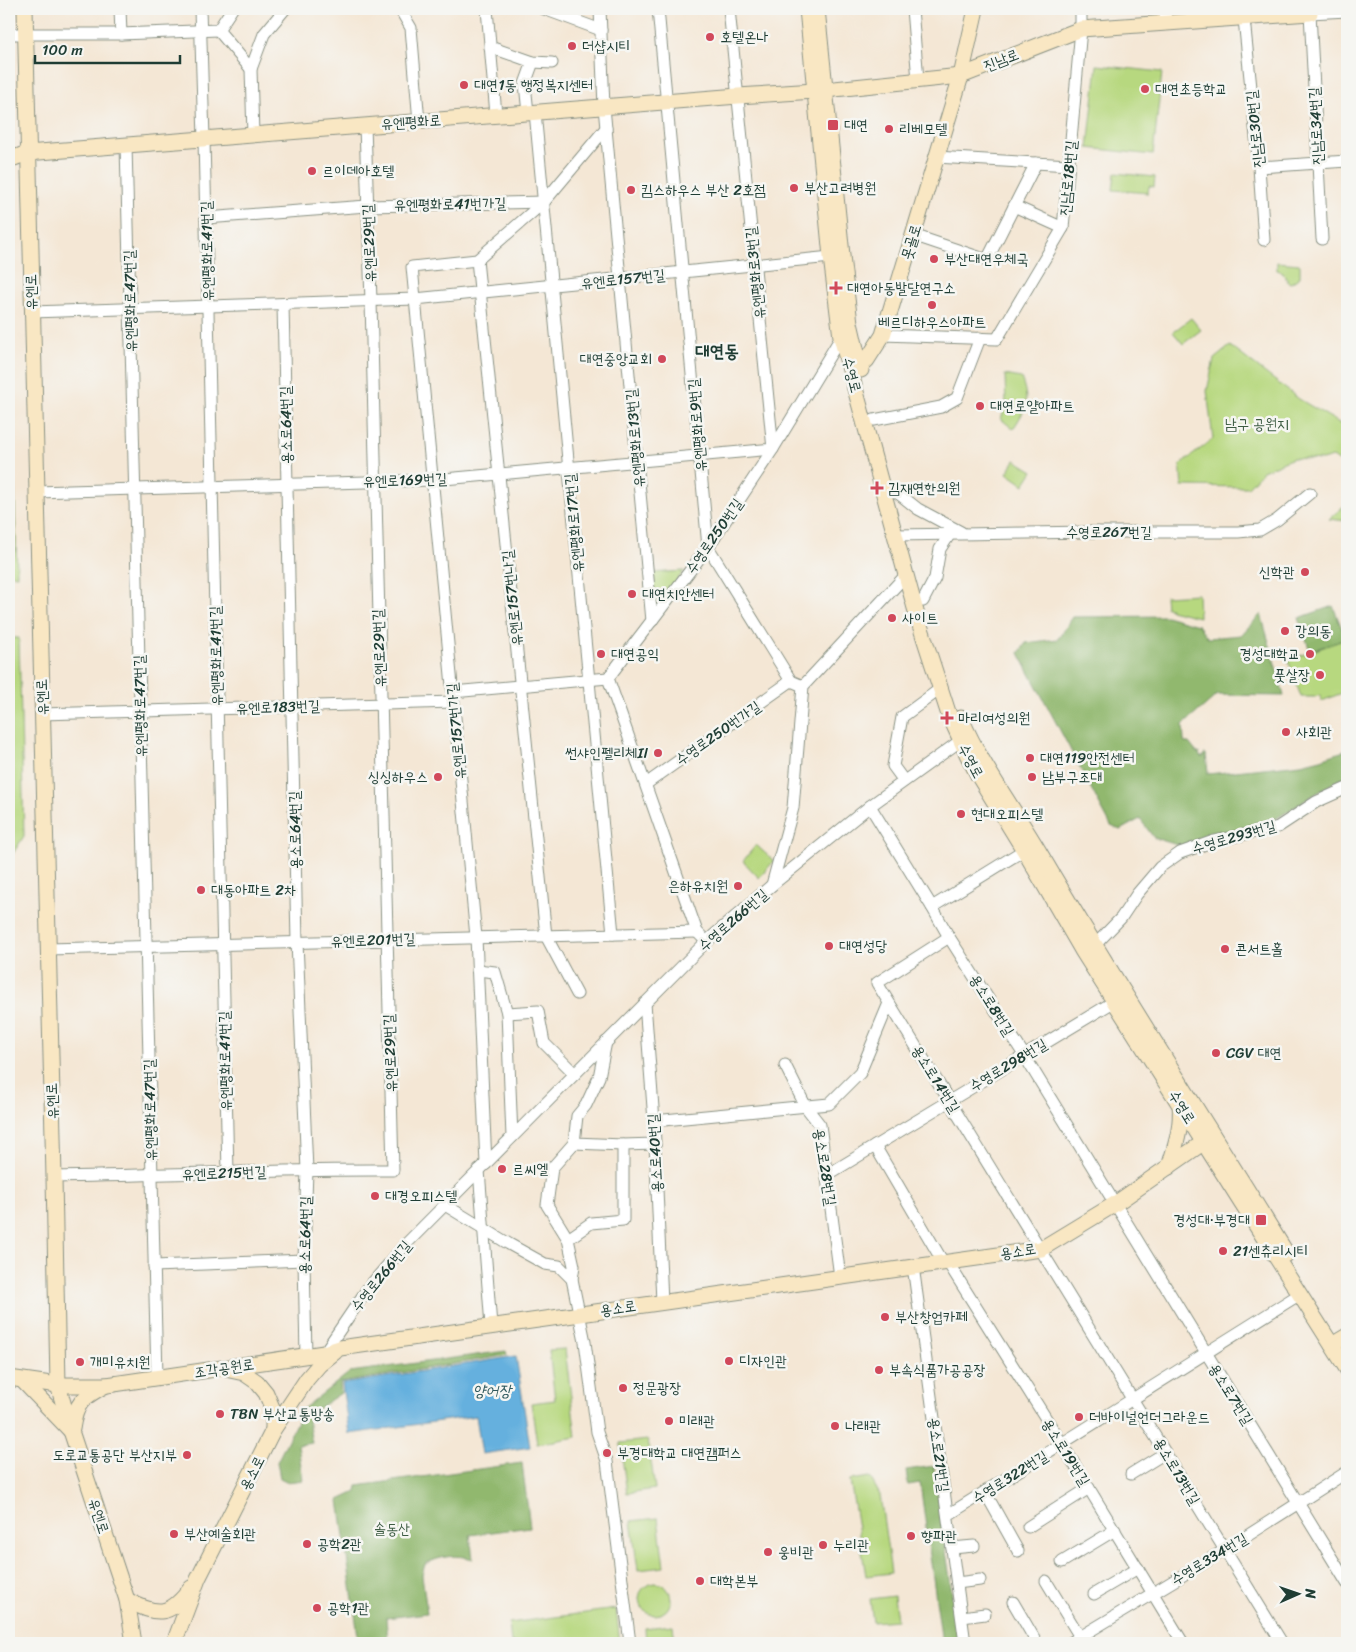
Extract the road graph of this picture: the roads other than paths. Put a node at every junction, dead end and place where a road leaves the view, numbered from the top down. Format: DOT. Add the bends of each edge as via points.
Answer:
graph roads {
  1 [pos="25,9"];
  2 [pos="120,9"];
  3 [pos="200,9"];
  4 [pos="232,9"];
  5 [pos="285,9"];
  6 [pos="400,9"];
  7 [pos="487,9"];
  8 [pos="544,9"];
  9 [pos="600,9"];
  10 [pos="658,9"];
  11 [pos="729,9"];
  12 [pos="806,9"];
  13 [pos="817,9"];
  14 [pos="912,9"];
  15 [pos="976,9"];
  16 [pos="1081,9"];
  17 [pos="1310,11"];
  18 [pos="1347,11"];
  19 [pos="1243,13"];
  20 [pos="1166,16"];
  21 [pos="1081,29"];
  22 [pos="218,30"];
  23 [pos="601,30"];
  24 [pos="200,32"];
  25 [pos="9,34"];
  26 [pos="121,34"];
  27 [pos="25,35"];
  28 [pos="490,47"];
  29 [pos="533,62"];
  30 [pos="552,63"];
  31 [pos="251,69"];
  32 [pos="960,76"];
  33 [pos="918,80"];
  34 [pos="820,91"];
  35 [pos="738,96"];
  36 [pos="667,102"];
  37 [pos="604,107"];
  38 [pos="532,113"];
  39 [pos="496,116"];
  40 [pos="419,122"];
  41 [pos="365,126"];
  42 [pos="606,128"];
  43 [pos="253,135"];
  44 [pos="204,139"];
  45 [pos="126,145"];
  46 [pos="9,149"];
  47 [pos="28,153"];
  48 [pos="936,157"];
  49 [pos="9,160"];
  50 [pos="1347,161"];
  51 [pos="1036,163"];
  52 [pos="1318,163"];
  53 [pos="1070,165"];
  54 [pos="1259,166"];
  55 [pos="544,202"];
  56 [pos="367,206"];
  57 [pos="1014,206"];
  58 [pos="206,218"];
  59 [pos="1063,228"];
  60 [pos="913,235"];
  61 [pos="1264,240"];
  62 [pos="1322,240"];
  63 [pos="831,257"];
  64 [pos="477,260"];
  65 [pos="754,266"];
  66 [pos="683,273"];
  67 [pos="620,279"];
  68 [pos="552,286"];
  69 [pos="481,293"];
  70 [pos="415,299"];
  71 [pos="371,300"];
  72 [pos="283,304"];
  73 [pos="208,306"];
  74 [pos="130,309"];
  75 [pos="32,312"];
  76 [pos="883,335"];
  77 [pos="841,337"];
  78 [pos="980,338"];
  79 [pos="855,370"];
  80 [pos="874,420"];
  81 [pos="773,449"];
  82 [pos="700,456"];
  83 [pos="637,462"];
  84 [pos="569,468"];
  85 [pos="499,474"];
  86 [pos="432,480"];
  87 [pos="374,482"];
  88 [pos="287,484"];
  89 [pos="212,486"];
  90 [pos="135,489"];
  91 [pos="894,490"];
  92 [pos="36,492"];
  93 [pos="1310,493"];
  94 [pos="950,534"];
  95 [pos="964,534"];
  96 [pos="901,535"];
  97 [pos="708,547"];
  98 [pos="906,576"];
  99 [pos="923,601"];
  100 [pos="652,621"];
  101 [pos="608,678"];
  102 [pos="589,680"];
  103 [pos="791,681"];
  104 [pos="521,686"];
  105 [pos="804,686"];
  106 [pos="940,689"];
  107 [pos="453,697"];
  108 [pos="380,704"];
  109 [pos="292,706"];
  110 [pos="217,709"];
  111 [pos="140,711"];
  112 [pos="42,714"];
  113 [pos="960,741"];
  114 [pos="904,781"];
  115 [pos="646,784"];
  116 [pos="1347,788"];
  117 [pos="870,806"];
  118 [pos="1024,850"];
  119 [pos="772,885"];
  120 [pos="932,907"];
  121 [pos="697,932"];
  122 [pos="613,934"];
  123 [pos="546,936"];
  124 [pos="476,937"];
  125 [pos="949,937"];
  126 [pos="387,940"];
  127 [pos="297,942"];
  128 [pos="706,942"];
  129 [pos="222,944"];
  130 [pos="146,946"];
  131 [pos="1094,946"];
  132 [pos="48,949"];
  133 [pos="477,970"];
  134 [pos="577,994"];
  135 [pos="1115,1001"];
  136 [pos="645,1003"];
  137 [pos="889,1003"];
  138 [pos="507,1013"];
  139 [pos="606,1042"];
  140 [pos="1024,1056"];
  141 [pos="784,1065"];
  142 [pos="575,1074"];
  143 [pos="950,1100"];
  144 [pos="1179,1102"];
  145 [pos="806,1107"];
  146 [pos="654,1121"];
  147 [pos="512,1137"];
  148 [pos="1204,1142"];
  149 [pos="574,1143"];
  150 [pos="655,1144"];
  151 [pos="623,1145"];
  152 [pos="875,1146"];
  153 [pos="482,1167"];
  154 [pos="1169,1168"];
  155 [pos="307,1170"];
  156 [pos="393,1170"];
  157 [pos="228,1173"];
  158 [pos="152,1175"];
  159 [pos="828,1175"];
  160 [pos="54,1177"];
  161 [pos="1115,1204"];
  162 [pos="445,1205"];
  163 [pos="483,1227"];
  164 [pos="568,1239"];
  165 [pos="1041,1249"];
  166 [pos="304,1260"];
  167 [pos="945,1262"];
  168 [pos="154,1266"];
  169 [pos="913,1266"];
  170 [pos="840,1277"];
  171 [pos="572,1279"];
  172 [pos="1300,1294"];
  173 [pos="662,1302"];
  174 [pos="578,1314"];
  175 [pos="491,1326"];
  176 [pos="1342,1343"];
  177 [pos="340,1348"];
  178 [pos="324,1354"];
  179 [pos="1206,1354"];
  180 [pos="306,1356"];
  181 [pos="223,1368"];
  182 [pos="1347,1369"];
  183 [pos="157,1376"];
  184 [pos="16,1380"];
  185 [pos="58,1384"];
  186 [pos="107,1385"];
  187 [pos="1134,1400"];
  188 [pos="273,1430"];
  189 [pos="71,1431"];
  190 [pos="1062,1444"];
  191 [pos="1166,1453"];
  192 [pos="1347,1472"];
  193 [pos="1131,1474"];
  194 [pos="1089,1488"];
  195 [pos="985,1492"];
  196 [pos="1299,1503"];
  197 [pos="948,1515"];
  198 [pos="1028,1526"];
  199 [pos="1115,1530"];
  200 [pos="974,1546"];
  201 [pos="952,1548"];
  202 [pos="1225,1550"];
  203 [pos="1018,1551"];
  204 [pos="1062,1562"];
  205 [pos="1138,1568"];
  206 [pos="198,1579"];
  207 [pos="980,1580"];
  208 [pos="1046,1581"];
  209 [pos="957,1583"];
  210 [pos="1347,1583"];
  211 [pos="1153,1593"];
  212 [pos="1094,1594"];
  213 [pos="127,1600"];
  214 [pos="1013,1602"];
  215 [pos="985,1614"];
  216 [pos="962,1617"];
  217 [pos="1075,1640"];
  218 [pos="134,1643"];
  219 [pos="174,1643"];
  220 [pos="630,1643"];
  221 [pos="965,1643"];
  222 [pos="1037,1643"];
  223 [pos="1183,1643"];
  224 [pos="1282,1643"];
  1 -- 27 [label="main road, 유엔로"];
  2 -- 26 [label="street"];
  3 -- 24 [label="street, 유엔평화로41번길"];
  4 -- 22 [label="street"];
  5 -- 31 [label="street" via="264,34"];
  6 -- 40 [label="street" via="411,28"];
  7 -- 28 [label="street"];
  8 -- 23 [label="street"];
  9 -- 23 [label="street, 유엔평화로13번길"];
  10 -- 36 [label="street, 유엔평화로9번길"];
  11 -- 35 [label="street, 유엔평화로3번길"];
  12 -- 34 [label="main road, 수영로"];
  13 -- 34 [label="main road, 수영로"];
  14 -- 33 [label="street"];
  15 -- 32 [label="main road, 못골로"];
  16 -- 21 [label="street"];
  17 -- 18 [label="street"];
  17 -- 19 [label="main road, 진남로"];
  17 -- 52 [label="street, 진남로34번길"];
  19 -- 20 [label="main road, 진남로"];
  19 -- 54 [label="street, 진남로30번길"];
  20 -- 21 [label="main road, 진남로"];
  21 -- 32 [label="main road, 진남로"];
  21 -- 53 [label="street, 진남로18번길"];
  22 -- 24 [label="street"];
  22 -- 31 [label="street"];
  23 -- 37 [label="street, 유엔평화로13번길"];
  24 -- 26 [label="street"];
  24 -- 44 [label="street, 유엔평화로41번길"];
  25 -- 27 [label="street"];
  26 -- 27 [label="street"];
  27 -- 47 [label="main road, 유엔로"];
  28 -- 29 [label="street"];
  28 -- 39 [label="street"];
  29 -- 30 [label="street"];
  29 -- 38 [label="street, 유엔평화로17번길" via="525,84"];
  31 -- 43 [label="street"];
  32 -- 33 [label="main road, 진남로"];
  32 -- 48 [label="main road, 못골로"];
  33 -- 34 [label="main road, 진남로"];
  34 -- 35 [label="main road, 유엔평화로"];
  34 -- 63 [label="main road, 수영로"];
  34 -- 79 [label="main road, 수영로"];
  35 -- 36 [label="main road, 유엔평화로"];
  35 -- 65 [label="street, 유엔평화로3번길"];
  36 -- 37 [label="main road, 유엔평화로"];
  36 -- 66 [label="street, 유엔평화로9번길"];
  37 -- 38 [label="main road, 유엔평화로"];
  37 -- 42 [label="street, 유엔평화로13번길"];
  38 -- 39 [label="main road, 유엔평화로"];
  38 -- 55 [label="street, 유엔평화로17번길"];
  39 -- 40 [label="main road, 유엔평화로"];
  40 -- 41 [label="main road, 유엔평화로"];
  41 -- 43 [label="main road, 유엔평화로"];
  41 -- 56 [label="street, 유엔로29번길"];
  42 -- 55 [label="street"];
  42 -- 67 [label="street, 유엔평화로13번길"];
  43 -- 44 [label="main road, 유엔평화로"];
  44 -- 45 [label="main road, 유엔평화로"];
  44 -- 58 [label="street, 유엔평화로41번길"];
  45 -- 47 [label="main road, 유엔평화로"];
  45 -- 74 [label="street, 유엔평화로47번길"];
  46 -- 47 [label="main road"];
  47 -- 49 [label="main road, 유엔평화로"];
  47 -- 75 [label="main road, 유엔로"];
  48 -- 51 [label="street"];
  48 -- 60 [label="main road, 못골로"];
  50 -- 52 [label="street"];
  51 -- 53 [label="street"];
  51 -- 57 [label="street"];
  52 -- 54 [label="street"];
  52 -- 62 [label="street, 진남로34번길"];
  53 -- 59 [label="street, 진남로18번길"];
  54 -- 61 [label="street, 진남로30번길"];
  55 -- 56 [label="street, 유엔평화로41번가길"];
  55 -- 64 [label="street"];
  55 -- 68 [label="street, 유엔평화로17번길"];
  56 -- 58 [label="street, 유엔평화로41번가길"];
  56 -- 71 [label="street, 유엔로29번길"];
  57 -- 59 [label="street"];
  57 -- 60 [label="street" via="987,260"];
  58 -- 73 [label="street, 유엔평화로41번길"];
  59 -- 78 [label="street, 진남로18번길" via="997,339"];
  60 -- 76 [label="main road, 못골로"];
  63 -- 65 [label="street, 유엔로157번길"];
  63 -- 77 [label="main road, 수영로"];
  64 -- 69 [label="street, 유엔로157번나길"];
  64 -- 70 [label="street" via="412,266"];
  65 -- 66 [label="street, 유엔로157번길"];
  65 -- 81 [label="street, 유엔평화로3번길"];
  66 -- 67 [label="street, 유엔로157번길"];
  66 -- 82 [label="street, 유엔평화로9번길"];
  67 -- 68 [label="street, 유엔로157번길"];
  67 -- 83 [label="street, 유엔평화로13번길"];
  68 -- 69 [label="street, 유엔로157번길"];
  68 -- 84 [label="street, 유엔평화로17번길"];
  69 -- 70 [label="street, 유엔로157번길"];
  69 -- 85 [label="street, 유엔로157번나길"];
  70 -- 71 [label="street, 유엔로157번길"];
  70 -- 86 [label="street, 유엔로157번가길"];
  71 -- 72 [label="street, 유엔로157번길"];
  71 -- 87 [label="street, 유엔로29번길"];
  72 -- 73 [label="street, 유엔로157번길"];
  72 -- 88 [label="street, 용소로64번길"];
  73 -- 74 [label="street, 유엔로157번길"];
  73 -- 89 [label="street, 유엔평화로41번길"];
  74 -- 75 [label="street, 유엔로157번길"];
  74 -- 90 [label="street, 유엔평화로47번길"];
  75 -- 92 [label="main road, 유엔로"];
  76 -- 78 [label="street"];
  76 -- 79 [label="main road, 못골로"];
  77 -- 79 [label="main road, 수영로"];
  77 -- 81 [label="street, 수영로250번길"];
  78 -- 80 [label="street" via="957,398 941,407"];
  79 -- 80 [label="main road, 수영로"];
  79 -- 96 [label="main road, 수영로"];
  80 -- 91 [label="main road, 수영로"];
  81 -- 82 [label="street, 유엔로169번길"];
  81 -- 97 [label="street, 수영로250번길"];
  82 -- 83 [label="street, 유엔로169번길"];
  82 -- 97 [label="street, 유엔평화로9번길"];
  83 -- 84 [label="street, 유엔로169번길"];
  83 -- 100 [label="street, 유엔평화로13번길"];
  84 -- 85 [label="street, 유엔로169번길"];
  84 -- 102 [label="street, 유엔평화로17번길"];
  85 -- 86 [label="street, 유엔로169번길"];
  85 -- 104 [label="street, 유엔로157번나길"];
  86 -- 87 [label="street, 유엔로169번길"];
  86 -- 107 [label="street, 유엔로157번가길"];
  87 -- 88 [label="street, 유엔로169번길"];
  87 -- 108 [label="street, 유엔로29번길"];
  88 -- 89 [label="street, 유엔로169번길"];
  88 -- 109 [label="street, 용소로64번길"];
  89 -- 90 [label="street, 유엔로169번길"];
  89 -- 110 [label="street, 유엔평화로41번길"];
  90 -- 92 [label="street, 유엔로169번길"];
  90 -- 111 [label="street, 유엔평화로47번길"];
  91 -- 95 [label="street" via="918,510"];
  91 -- 96 [label="main road, 수영로"];
  92 -- 112 [label="main road, 유엔로"];
  93 -- 95 [label="street, 수영로267번길" via="1260,530"];
  94 -- 95 [label="street, 수영로267번길"];
  94 -- 96 [label="street, 수영로267번길"];
  94 -- 99 [label="street" via="940,549 935,578"];
  96 -- 98 [label="main road, 수영로"];
  96 -- 99 [label="main road, 수영로"];
  97 -- 100 [label="street, 수영로250번길"];
  97 -- 103 [label="street, 유엔평화로9번길"];
  98 -- 105 [label="street"];
  98 -- 106 [label="main road, 수영로"];
  99 -- 131 [label="main road, 수영로" via="947,682 965,727"];
  100 -- 101 [label="street, 수영로250번길"];
  101 -- 102 [label="street, 유엔로183번길"];
  101 -- 115 [label="street"];
  102 -- 104 [label="street, 유엔로183번길"];
  102 -- 122 [label="street, 유엔평화로17번길"];
  103 -- 105 [label="street"];
  103 -- 115 [label="street, 수영로250번가길"];
  104 -- 107 [label="street, 유엔로183번길"];
  104 -- 123 [label="street, 유엔로157번나길"];
  105 -- 119 [label="street, 수영로266번길" via="792,808"];
  106 -- 113 [label="main road, 수영로"];
  106 -- 114 [label="street" via="902,717 893,766"];
  107 -- 108 [label="street, 유엔로183번길"];
  107 -- 124 [label="street, 유엔로157번가길"];
  108 -- 109 [label="street, 유엔로183번길"];
  108 -- 126 [label="street, 유엔로29번길"];
  109 -- 110 [label="street, 유엔로183번길"];
  109 -- 127 [label="street, 용소로64번길"];
  110 -- 111 [label="street, 유엔로183번길"];
  110 -- 129 [label="street, 유엔평화로41번길"];
  111 -- 112 [label="street, 유엔로183번길"];
  111 -- 130 [label="street, 유엔평화로47번길"];
  112 -- 132 [label="main road, 유엔로"];
  113 -- 114 [label="street"];
  113 -- 118 [label="main road, 수영로"];
  114 -- 117 [label="street"];
  115 -- 121 [label="street"];
  116 -- 131 [label="street, 수영로293번길" via="1316,802 1278,827 1214,841 1180,853 1160,867 1121,918"];
  117 -- 119 [label="street"];
  117 -- 120 [label="street, 용소로8번길"];
  118 -- 120 [label="street"];
  118 -- 135 [label="main road, 수영로"];
  119 -- 128 [label="street, 수영로266번길"];
  120 -- 125 [label="street, 용소로8번길"];
  121 -- 122 [label="street, 유엔로201번길"];
  121 -- 128 [label="street"];
  122 -- 123 [label="street, 유엔로201번길"];
  123 -- 124 [label="street, 유엔로201번길"];
  123 -- 134 [label="street"];
  124 -- 126 [label="street, 유엔로201번길"];
  124 -- 133 [label="street, 유엔로157번가길"];
  125 -- 137 [label="street, 용소로14번길" via="877,984"];
  125 -- 140 [label="street, 용소로8번길"];
  126 -- 127 [label="street, 유엔로201번길"];
  126 -- 156 [label="street, 유엔로29번길"];
  127 -- 129 [label="street, 유엔로201번길"];
  127 -- 155 [label="street, 용소로64번길"];
  128 -- 136 [label="street, 수영로266번길"];
  129 -- 130 [label="street, 유엔로201번길"];
  129 -- 157 [label="street, 유엔평화로41번길"];
  130 -- 132 [label="street, 유엔로201번길"];
  130 -- 158 [label="street, 유엔평화로47번길"];
  131 -- 176 [label="main road, 수영로"];
  132 -- 160 [label="main road, 유엔로"];
  133 -- 138 [label="street" via="495,972"];
  133 -- 153 [label="street, 유엔로157번가길"];
  135 -- 140 [label="street, 수영로298번길"];
  135 -- 144 [label="main road, 수영로"];
  136 -- 139 [label="street, 수영로266번길"];
  136 -- 146 [label="street, 용소로40번길"];
  137 -- 143 [label="street, 용소로14번길"];
  137 -- 145 [label="street" via="860,1073 829,1104"];
  138 -- 142 [label="street" via="538,1011 544,1043"];
  138 -- 147 [label="street"];
  139 -- 142 [label="street, 수영로266번길"];
  139 -- 149 [label="street" via="599,1078 577,1116"];
  140 -- 143 [label="street, 수영로298번길"];
  140 -- 161 [label="street, 용소로8번길"];
  141 -- 145 [label="street, 용소로28번길"];
  142 -- 147 [label="street, 수영로266번길"];
  143 -- 152 [label="street, 수영로298번길"];
  143 -- 165 [label="street, 용소로14번길"];
  144 -- 148 [label="main road, 수영로"];
  144 -- 154 [label="main road" via="1180,1132"];
  145 -- 146 [label="street"];
  145 -- 159 [label="street, 용소로28번길" via="820,1125"];
  146 -- 150 [label="street, 용소로40번길"];
  147 -- 153 [label="street, 수영로266번길"];
  148 -- 154 [label="main road, 용소로"];
  148 -- 172 [label="main road, 수영로"];
  149 -- 151 [label="street"];
  149 -- 164 [label="street" via="552,1168 547,1205"];
  150 -- 151 [label="street"];
  150 -- 173 [label="street, 용소로40번길"];
  151 -- 164 [label="street" via="623,1220 591,1223"];
  152 -- 159 [label="street, 수영로298번길"];
  152 -- 167 [label="street"];
  153 -- 162 [label="street, 수영로266번길"];
  153 -- 163 [label="street, 유엔로157번가길"];
  154 -- 161 [label="main road, 용소로"];
  155 -- 156 [label="street, 유엔로215번길"];
  155 -- 157 [label="street, 유엔로215번길"];
  155 -- 166 [label="street, 용소로64번길"];
  157 -- 158 [label="street, 유엔로215번길"];
  158 -- 160 [label="street, 유엔로215번길"];
  158 -- 168 [label="street, 유엔평화로47번길"];
  159 -- 170 [label="street, 용소로28번길"];
  160 -- 185 [label="main road, 유엔로"];
  161 -- 165 [label="main road, 용소로"];
  161 -- 179 [label="street, 용소로7번길"];
  162 -- 163 [label="street"];
  162 -- 178 [label="street, 수영로266번길" via="405,1244 368,1288"];
  163 -- 171 [label="street" via="545,1264 558,1266"];
  163 -- 175 [label="street, 유엔로157번가길"];
  164 -- 171 [label="street" via="574,1266"];
  165 -- 167 [label="main road, 용소로"];
  165 -- 187 [label="street, 용소로13번길"];
  166 -- 168 [label="street"];
  166 -- 180 [label="street, 용소로64번길"];
  167 -- 169 [label="main road, 용소로"];
  167 -- 190 [label="street, 용소로19번길"];
  168 -- 183 [label="street, 유엔평화로47번길"];
  169 -- 170 [label="main road, 용소로"];
  169 -- 197 [label="street, 용소로21번길"];
  170 -- 173 [label="main road, 용소로"];
  171 -- 174 [label="street"];
  172 -- 176 [label="main road, 수영로"];
  172 -- 179 [label="street, 수영로322번길"];
  173 -- 174 [label="main road, 용소로"];
  174 -- 175 [label="main road, 용소로"];
  174 -- 220 [label="street" via="597,1432 607,1461"];
  175 -- 177 [label="main road, 용소로"];
  176 -- 182 [label="main road, 수영로"];
  177 -- 178 [label="main road, 조각공원로"];
  177 -- 188 [label="main road, 용소로" via="307,1379"];
  178 -- 180 [label="main road, 조각공원로"];
  179 -- 187 [label="street, 수영로322번길"];
  179 -- 196 [label="street, 용소로7번길"];
  180 -- 181 [label="main road, 조각공원로"];
  181 -- 183 [label="main road, 조각공원로"];
  181 -- 188 [label="main road" via="244,1373 266,1393 273,1410"];
  183 -- 186 [label="main road, 조각공원로"];
  184 -- 185 [label="main road"];
  184 -- 189 [label="main road"];
  185 -- 186 [label="main road"];
  185 -- 189 [label="main road, 유엔로"];
  186 -- 189 [label="main road" via="81,1401 74,1411"];
  187 -- 190 [label="street, 수영로322번길"];
  187 -- 191 [label="street, 용소로13번길"];
  188 -- 206 [label="main road, 용소로"];
  189 -- 213 [label="main road, 유엔로"];
  190 -- 194 [label="street, 용소로19번길"];
  190 -- 195 [label="street, 수영로322번길"];
  191 -- 193 [label="street"];
  191 -- 202 [label="street, 용소로13번길"];
  192 -- 196 [label="street, 수영로334번길"];
  194 -- 198 [label="street"];
  194 -- 199 [label="street, 용소로19번길"];
  195 -- 197 [label="street, 수영로322번길"];
  195 -- 203 [label="street"];
  196 -- 202 [label="street, 수영로334번길"];
  196 -- 210 [label="street, 용소로7번길"];
  197 -- 201 [label="street, 용소로21번길"];
  199 -- 204 [label="street"];
  199 -- 205 [label="street, 용소로19번길"];
  200 -- 201 [label="street"];
  201 -- 209 [label="street, 용소로21번길"];
  202 -- 211 [label="street, 수영로334번길"];
  202 -- 224 [label="street, 용소로13번길"];
  205 -- 211 [label="street, 용소로19번길"];
  205 -- 212 [label="street"];
  206 -- 213 [label="main road" via="183,1600 168,1610 147,1611"];
  206 -- 219 [label="main road, 용소로"];
  207 -- 209 [label="street"];
  208 -- 217 [label="street"];
  209 -- 216 [label="street, 용소로21번길"];
  211 -- 217 [label="street, 수영로334번길"];
  211 -- 223 [label="street, 용소로19번길"];
  213 -- 218 [label="main road, 유엔로"];
  214 -- 222 [label="street"];
  215 -- 216 [label="street"];
  216 -- 221 [label="street, 용소로21번길"];
}
